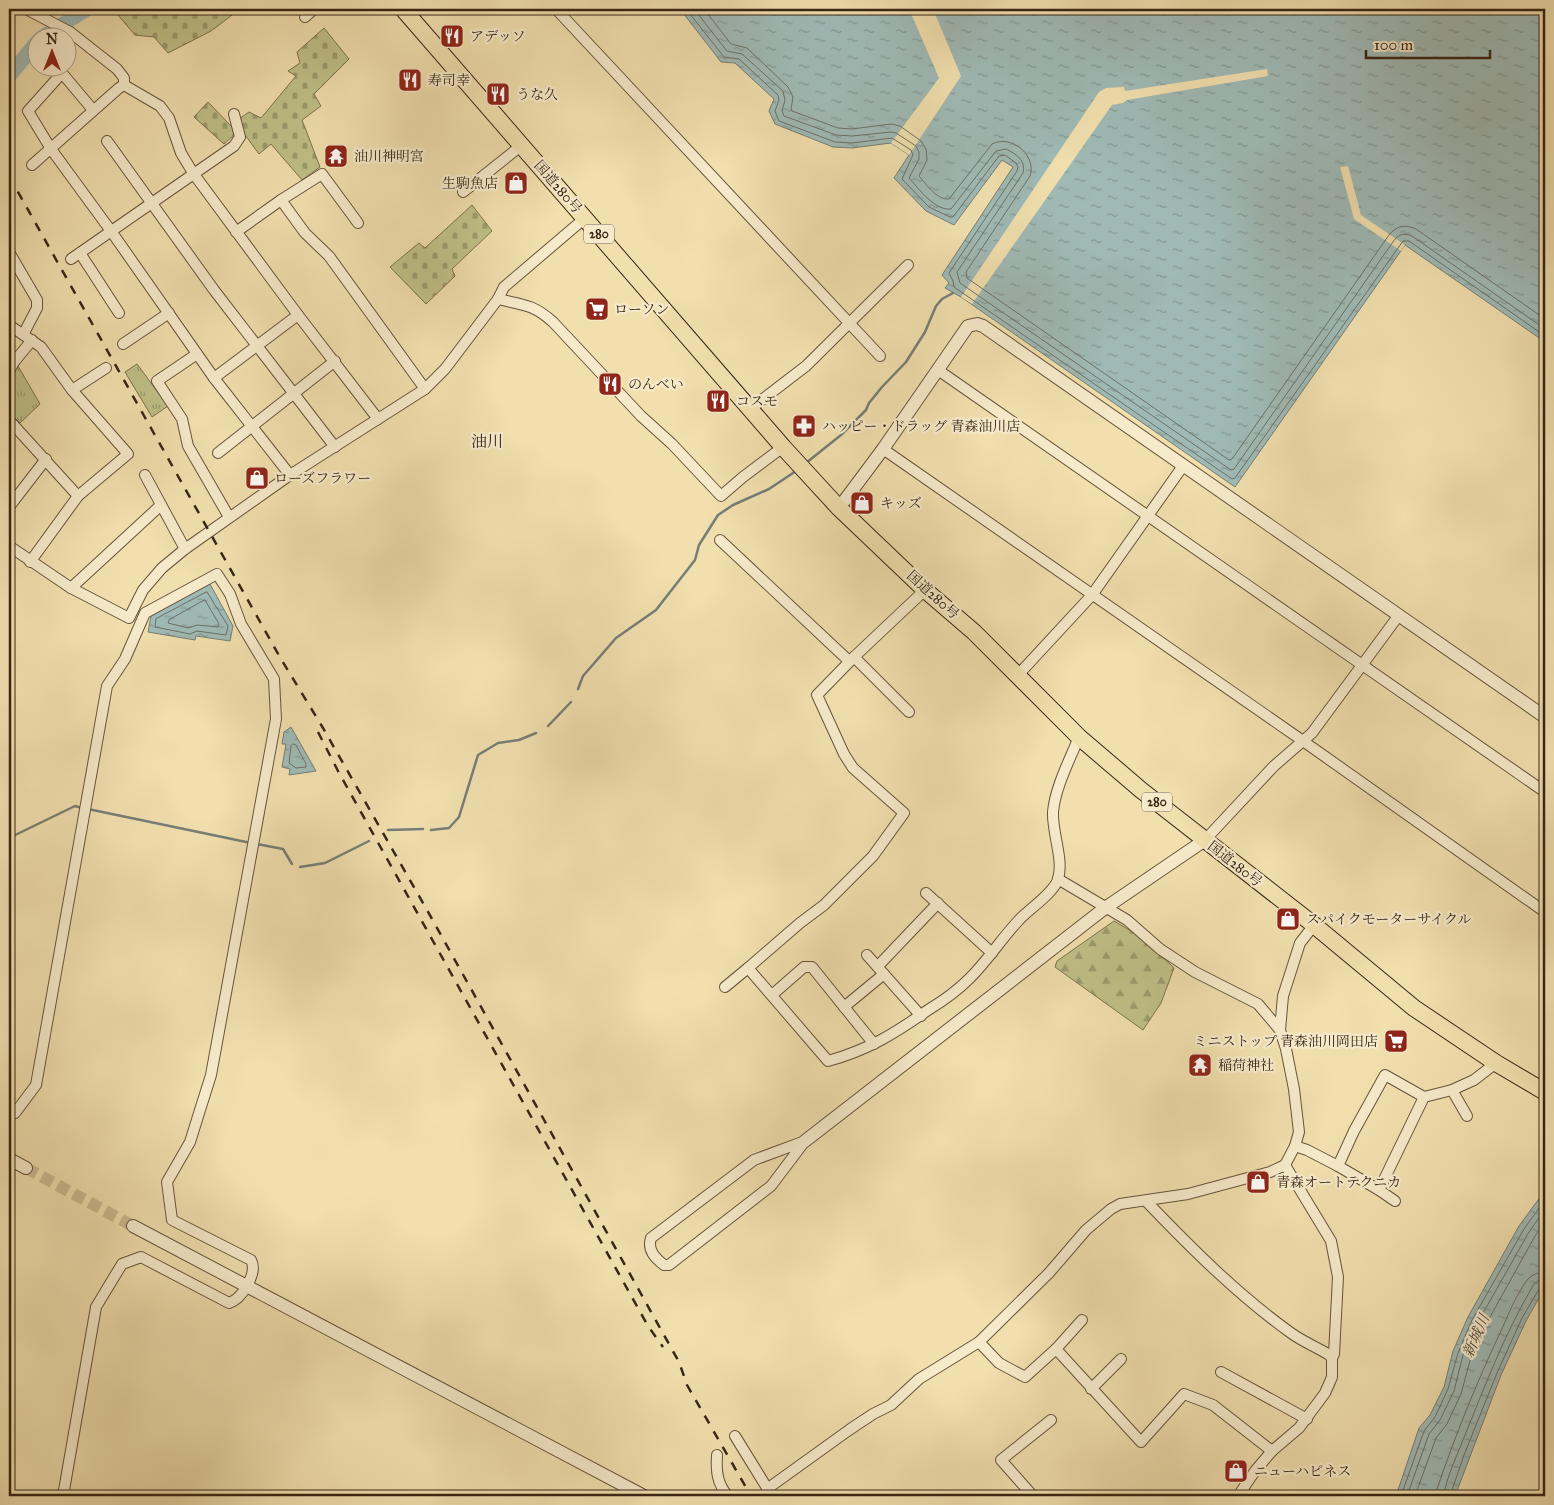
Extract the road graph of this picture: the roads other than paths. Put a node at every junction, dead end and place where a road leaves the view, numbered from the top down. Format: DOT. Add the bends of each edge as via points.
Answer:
graph roads {
  1 [pos="26,9"];
  2 [pos="314,9"];
  3 [pos="404,9"];
  4 [pos="556,9"];
  5 [pos="305,17"];
  6 [pos="124,86"];
  7 [pos="93,110"];
  8 [pos="234,114"];
  9 [pos="107,141"];
  10 [pos="522,144"];
  11 [pos="51,149"];
  12 [pos="32,165"];
  13 [pos="193,174"];
  14 [pos="463,192"];
  15 [pos="281,200"];
  16 [pos="151,203"];
  17 [pos="585,218"];
  18 [pos="358,223"];
  19 [pos="111,231"];
  20 [pos="236,232"];
  21 [pos="9,252"];
  22 [pos="80,253"];
  23 [pos="71,259"];
  24 [pos="908,265"];
  25 [pos="498,299"];
  26 [pos="119,313"];
  27 [pos="169,313"];
  28 [pos="298,315"];
  29 [pos="850,322"];
  30 [pos="9,325"];
  31 [pos="28,337"];
  32 [pos="123,344"];
  33 [pos="256,345"];
  34 [pos="197,354"];
  35 [pos="880,356"];
  36 [pos="335,361"];
  37 [pos="106,368"];
  38 [pos="938,370"];
  39 [pos="9,371"];
  40 [pos="214,378"];
  41 [pos="426,388"];
  42 [pos="72,390"];
  43 [pos="294,393"];
  44 [pos="750,409"];
  45 [pos="378,419"];
  46 [pos="10,424"];
  47 [pos="252,426"];
  48 [pos="335,447"];
  49 [pos="783,448"];
  50 [pos="884,449"];
  51 [pos="218,453"];
  52 [pos="46,460"];
  53 [pos="1183,466"];
  54 [pos="145,475"];
  55 [pos="290,475"];
  56 [pos="78,496"];
  57 [pos="161,505"];
  58 [pos="9,506"];
  59 [pos="839,508"];
  60 [pos="1148,516"];
  61 [pos="229,517"];
  62 [pos="720,540"];
  63 [pos="9,546"];
  64 [pos="185,549"];
  65 [pos="30,562"];
  66 [pos="71,588"];
  67 [pos="926,590"];
  68 [pos="1092,595"];
  69 [pos="1398,615"];
  70 [pos="852,659"];
  71 [pos="1363,665"];
  72 [pos="1018,675"];
  73 [pos="909,712"];
  74 [pos="1545,717"];
  75 [pos="1079,737"];
  76 [pos="1303,741"];
  77 [pos="1545,792"];
  78 [pos="1205,840"];
  79 [pos="1058,879"];
  80 [pos="926,893"];
  81 [pos="938,903"];
  82 [pos="1105,908"];
  83 [pos="1545,912"];
  84 [pos="1314,925"];
  85 [pos="992,953"];
  86 [pos="867,955"];
  87 [pos="748,968"];
  88 [pos="881,970"];
  89 [pos="724,987"];
  90 [pos="772,995"];
  91 [pos="844,1007"];
  92 [pos="920,1016"];
  93 [pos="1280,1030"];
  94 [pos="874,1044"];
  95 [pos="1496,1063"];
  96 [pos="1452,1090"];
  97 [pos="1545,1092"];
  98 [pos="1424,1097"];
  99 [pos="9,1115"];
  100 [pos="1466,1116"];
  101 [pos="805,1141"];
  102 [pos="1295,1146"];
  103 [pos="9,1159"];
  104 [pos="1285,1165"];
  105 [pos="1338,1166"];
  106 [pos="26,1168"];
  107 [pos="1379,1190"];
  108 [pos="1146,1201"];
  109 [pos="1395,1201"];
  110 [pos="133,1226"];
  111 [pos="247,1285"];
  112 [pos="1082,1320"];
  113 [pos="979,1342"];
  114 [pos="1056,1349"];
  115 [pos="1332,1358"];
  116 [pos="1120,1360"];
  117 [pos="1221,1372"];
  118 [pos="1091,1389"];
  119 [pos="1307,1419"];
  120 [pos="1051,1420"];
  121 [pos="735,1436"];
  122 [pos="1272,1451"];
  123 [pos="717,1455"];
  124 [pos="769,1493"];
  125 [pos="63,1496"];
  126 [pos="644,1496"];
  127 [pos="728,1496"];
  128 [pos="1033,1496"];
  129 [pos="1238,1496"];
  1 -- 6 [label="street" via="70,32 117,68 124,78"];
  2 -- 5 [label="street"];
  3 -- 10 [label="highway, 国道280号 / 280"];
  4 -- 29 [label="street"];
  6 -- 7 [label="street"];
  6 -- 13 [label="street" via="160,106 169,118 180,153"];
  7 -- 11 [label="street"];
  7 -- 11 [label="street" via="62,73 28,111"];
  8 -- 13 [label="street" via="240,137 237,142"];
  9 -- 16 [label="street"];
  10 -- 14 [label="street"];
  10 -- 17 [label="highway, 国道280号 / 280"];
  11 -- 12 [label="street"];
  11 -- 19 [label="street"];
  13 -- 16 [label="street"];
  13 -- 20 [label="street"];
  15 -- 18 [label="street" via="322,174"];
  15 -- 20 [label="street"];
  15 -- 41 [label="street" via="329,256"];
  16 -- 19 [label="street"];
  16 -- 33 [label="street"];
  17 -- 25 [label="street" via="504,287"];
  17 -- 44 [label="highway, 国道280号 / 280"];
  19 -- 22 [label="street"];
  19 -- 27 [label="street"];
  20 -- 28 [label="street"];
  21 -- 31 [label="street" via="37,300"];
  22 -- 23 [label="street"];
  22 -- 26 [label="street"];
  24 -- 29 [label="street"];
  25 -- 41 [label="street" via="445,369"];
  25 -- 49 [label="street" via="532,307 547,317 721,496"];
  27 -- 32 [label="street"];
  27 -- 34 [label="street"];
  28 -- 33 [label="street"];
  28 -- 36 [label="street"];
  29 -- 35 [label="street"];
  29 -- 44 [label="street" via="806,366"];
  30 -- 31 [label="street"];
  31 -- 39 [label="street"];
  31 -- 42 [label="street" via="41,347"];
  33 -- 40 [label="street"];
  33 -- 43 [label="street"];
  34 -- 40 [label="street"];
  34 -- 61 [label="street" via="157,381 182,419 188,446"];
  36 -- 43 [label="street"];
  36 -- 45 [label="street"];
  37 -- 42 [label="street"];
  38 -- 50 [label="street"];
  38 -- 53 [label="street" via="968,326 983,326"];
  38 -- 60 [label="street"];
  40 -- 47 [label="street"];
  41 -- 45 [label="street"];
  42 -- 56 [label="street" via="128,454"];
  43 -- 47 [label="street"];
  43 -- 48 [label="street"];
  44 -- 49 [label="highway, 国道280号 / 280"];
  45 -- 48 [label="street"];
  46 -- 52 [label="street"];
  47 -- 51 [label="street"];
  47 -- 55 [label="street"];
  48 -- 55 [label="street"];
  49 -- 59 [label="highway, 国道280号 / 280"];
  50 -- 59 [label="street"];
  50 -- 68 [label="street"];
  52 -- 56 [label="street"];
  52 -- 58 [label="street"];
  53 -- 60 [label="street"];
  53 -- 69 [label="street"];
  54 -- 57 [label="street"];
  55 -- 61 [label="street"];
  56 -- 65 [label="street"];
  57 -- 64 [label="street"];
  57 -- 66 [label="street"];
  59 -- 67 [label="highway, 国道280号 / 280"];
  60 -- 68 [label="street"];
  60 -- 71 [label="street"];
  61 -- 64 [label="street"];
  62 -- 70 [label="street"];
  63 -- 65 [label="street"];
  64 -- 66 [label="street" via="143,590 129,618"];
  65 -- 66 [label="street"];
  67 -- 70 [label="street"];
  67 -- 72 [label="highway, 国道280号 / 280"];
  68 -- 72 [label="street"];
  68 -- 76 [label="street"];
  69 -- 71 [label="street"];
  69 -- 74 [label="street"];
  70 -- 73 [label="street"];
  70 -- 87 [label="street" via="816,694 853,768 904,813 873,856 824,905"];
  71 -- 76 [label="street"];
  71 -- 77 [label="street"];
  72 -- 75 [label="highway, 国道280号 / 280"];
  75 -- 78 [label="highway, 国道280号 / 280"];
  75 -- 79 [label="street" via="1054,806"];
  76 -- 78 [label="street" via="1274,766"];
  76 -- 83 [label="street"];
  78 -- 82 [label="street"];
  78 -- 84 [label="highway, 国道280号 / 280"];
  79 -- 82 [label="street"];
  79 -- 85 [label="street"];
  80 -- 81 [label="street"];
  81 -- 85 [label="street"];
  81 -- 88 [label="street"];
  82 -- 93 [label="street" via="1127,920 1160,949 1195,972 1258,1004"];
  82 -- 101 [label="street"];
  84 -- 93 [label="street" via="1300,943 1283,996"];
  84 -- 95 [label="highway, 国道280号 / 280" via="1414,1008"];
  85 -- 92 [label="street" via="970,979"];
  86 -- 88 [label="street"];
  87 -- 89 [label="street"];
  87 -- 90 [label="street"];
  88 -- 91 [label="street"];
  88 -- 92 [label="street"];
  90 -- 91 [label="street" via="804,967 812,967"];
  90 -- 94 [label="street" via="828,1061"];
  91 -- 94 [label="street"];
  92 -- 94 [label="street"];
  93 -- 102 [label="street" via="1298,1117 1299,1132"];
  95 -- 96 [label="street" via="1474,1080"];
  95 -- 97 [label="highway, 国道280号 / 280"];
  96 -- 98 [label="street"];
  96 -- 100 [label="street"];
  98 -- 105 [label="street" via="1385,1075"];
  98 -- 107 [label="street"];
  99 -- 111 [label="street" via="15,1113 36,1085 107,686 125,659 145,613 217,574 274,679 276,719 211,1075 190,1142 167,1182 172,1220 251,1260 254,1272"];
  101 -- 101 [label="street" via="754,1160 651,1238 650,1250 664,1266 669,1265 771,1186"];
  102 -- 104 [label="street"];
  102 -- 105 [label="street"];
  103 -- 106 [label="street"];
  104 -- 108 [label="street" via="1225,1185"];
  104 -- 115 [label="street" via="1331,1242 1338,1277"];
  105 -- 107 [label="street"];
  107 -- 109 [label="street"];
  108 -- 113 [label="street" via="1111,1208"];
  108 -- 115 [label="street" via="1203,1259 1266,1314"];
  110 -- 111 [label="street"];
  111 -- 125 [label="street" via="236,1301 229,1303 141,1257 122,1264 96,1307"];
  111 -- 126 [label="street"];
  112 -- 114 [label="street"];
  113 -- 114 [label="street" via="999,1363 1025,1377"];
  113 -- 124 [label="street" via="919,1379 891,1405 849,1430"];
  114 -- 118 [label="street"];
  115 -- 119 [label="street" via="1330,1384"];
  116 -- 118 [label="street"];
  117 -- 119 [label="street"];
  118 -- 122 [label="street" via="1141,1442 1184,1394 1213,1405"];
  119 -- 122 [label="street"];
  120 -- 128 [label="street" via="1000,1460"];
  121 -- 124 [label="street"];
  122 -- 129 [label="street"];
  123 -- 127 [label="street" via="716,1472 721,1489"];
}
